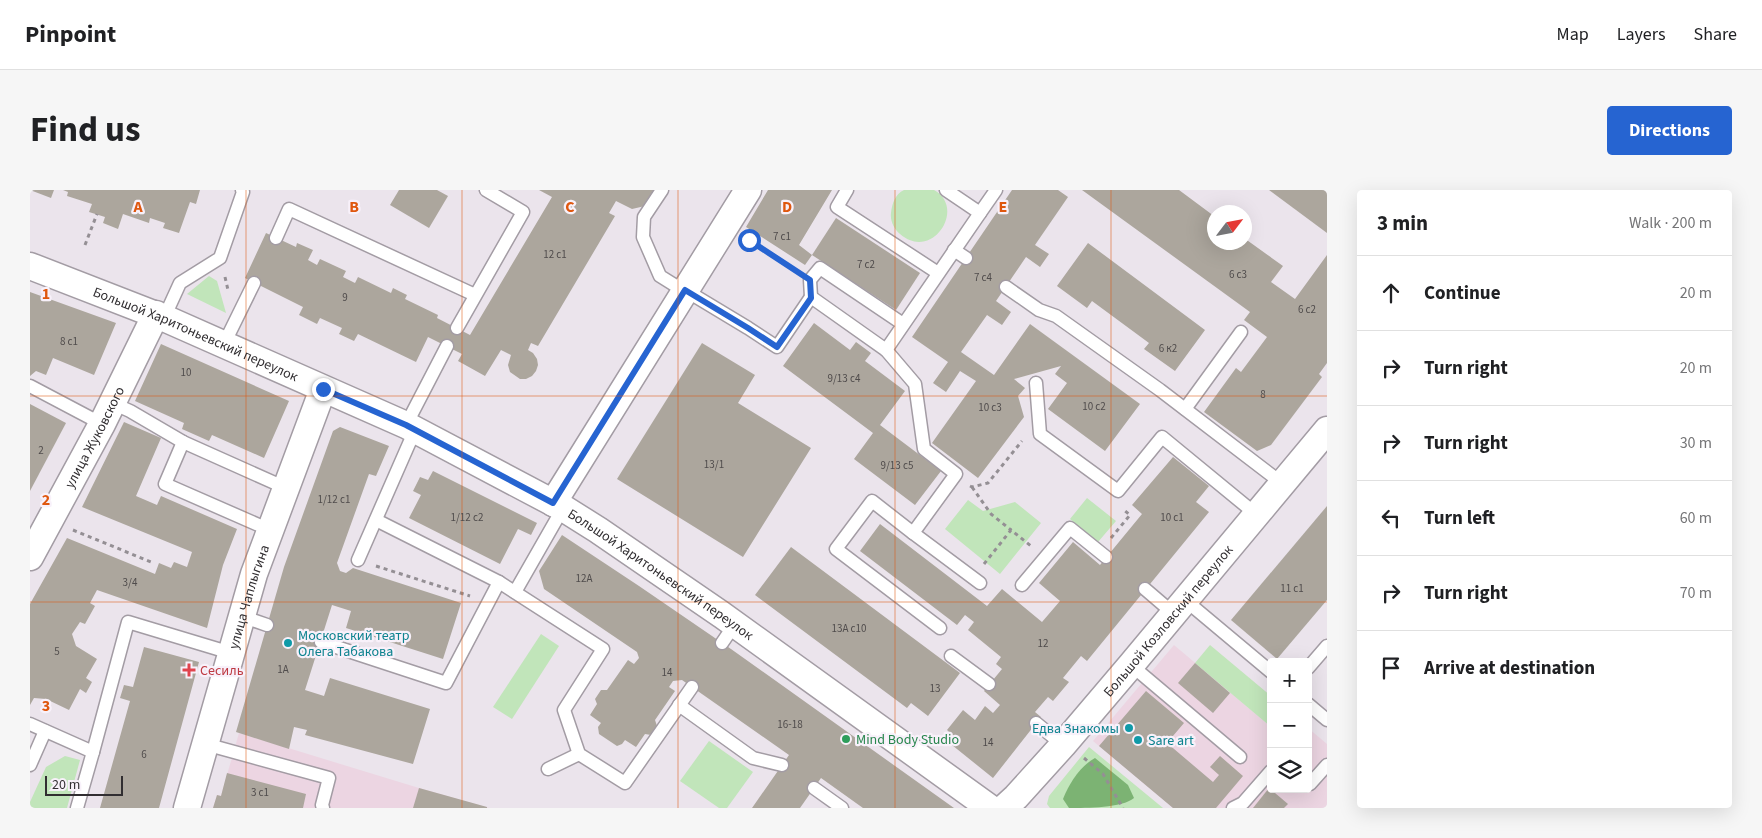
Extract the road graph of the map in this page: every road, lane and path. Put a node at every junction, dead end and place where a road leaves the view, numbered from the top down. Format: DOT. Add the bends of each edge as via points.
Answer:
graph roads {
  1 [pos="242,190"];
  2 [pos="486,190"];
  3 [pos="662,190"];
  4 [pos="748,190"];
  5 [pos="847,190"];
  6 [pos="946,190"];
  7 [pos="996,190"];
  8 [pos="980,213"];
  9 [pos="97,214"];
  10 [pos="742,236"];
  11 [pos="276,238"];
  12 [pos="85,244"];
  13 [pos="954,250"];
  14 [pos="966,258"];
  15 [pos="30,266"];
  16 [pos="938,273"];
  17 [pos="810,280"];
  18 [pos="254,283"];
  19 [pos="1006,287"];
  20 [pos="684,290"];
  21 [pos="475,295"];
  22 [pos="811,298"];
  23 [pos="160,316"];
  24 [pos="903,324"];
  25 [pos="457,328"];
  26 [pos="1241,332"];
  27 [pos="224,344"];
  28 [pos="447,346"];
  29 [pos="886,350"];
  30 [pos="1036,383"];
  31 [pos="30,386"];
  32 [pos="323,389"];
  33 [pos="1185,409"];
  34 [pos="107,413"];
  35 [pos="410,428"];
  36 [pos="1327,430"];
  37 [pos="1040,434"];
  38 [pos="184,442"];
  39 [pos="956,474"];
  40 [pos="1283,484"];
  41 [pos="972,487"];
  42 [pos="286,488"];
  43 [pos="1118,491"];
  44 [pos="558,506"];
  45 [pos="1257,515"];
  46 [pos="376,520"];
  47 [pos="71,529"];
  48 [pos="270,530"];
  49 [pos="1011,530"];
  50 [pos="913,533"];
  51 [pos="1036,550"];
  52 [pos="1103,555"];
  53 [pos="30,557"];
  54 [pos="358,560"];
  55 [pos="151,562"];
  56 [pos="976,580"];
  57 [pos="499,582"];
  58 [pos="1022,585"];
  59 [pos="1145,589"];
  60 [pos="515,592"];
  61 [pos="487,601"];
  62 [pos="1179,607"];
  63 [pos="242,616"];
  64 [pos="267,625"];
  65 [pos="940,628"];
  66 [pos="321,642"];
  67 [pos="1327,646"];
  68 [pos="230,653"];
  69 [pos="951,656"];
  70 [pos="1312,663"];
  71 [pos="1131,665"];
  72 [pos="1267,669"];
  73 [pos="989,684"];
  74 [pos="692,687"];
  75 [pos="679,705"];
  76 [pos="1312,707"];
  77 [pos="1327,720"];
  78 [pos="1036,723"];
  79 [pos="30,724"];
  80 [pos="45,730"];
  81 [pos="205,744"];
  82 [pos="1073,751"];
  83 [pos="93,752"];
  84 [pos="579,754"];
  85 [pos="1240,757"];
  86 [pos="782,765"];
  87 [pos="1327,765"];
  88 [pos="30,766"];
  89 [pos="548,769"];
  90 [pos="1267,776"];
  91 [pos="1312,782"];
  92 [pos="814,788"];
  93 [pos="77,808"];
  94 [pos="187,808"];
  95 [pos="323,808"];
  96 [pos="842,808"];
  97 [pos="990,808"];
  98 [pos="1004,808"];
  99 [pos="1123,808"];
  100 [pos="1233,808"];
  1 -- 23 [label="lane" via="220,258 180,283"];
  2 -- 21 [label="lane" via="523,212"];
  3 -- 20 [label="lane" via="644,217 644,237 660,276"];
  4 -- 20 [label="street"];
  5 -- 16 [label="lane" via="837,206"];
  6 -- 8 [label="lane"];
  7 -- 8 [label="lane"];
  8 -- 13 [label="lane"];
  9 -- 12 [label="path"];
  10 -- 17 [label="path"];
  11 -- 21 [label="lane" via="289,209"];
  13 -- 14 [label="lane"];
  13 -- 16 [label="lane"];
  15 -- 23 [label="street, Большой Харитоньевский переулок"];
  16 -- 24 [label="lane"];
  17 -- 22 [label="lane"];
  17 -- 24 [label="lane" via="820,268"];
  18 -- 27 [label="lane"];
  19 -- 33 [label="lane" via="1039,310 1056,316"];
  20 -- 22 [label="lane" via="777,347"];
  20 -- 44 [label="street"];
  21 -- 25 [label="lane"];
  22 -- 29 [label="lane"];
  23 -- 27 [label="street, Большой Харитоньевский переулок"];
  23 -- 34 [label="street, улица Жуковского"];
  24 -- 29 [label="lane"];
  26 -- 33 [label="lane"];
  27 -- 32 [label="street, Большой Харитоньевский переулок"];
  28 -- 35 [label="lane"];
  29 -- 39 [label="lane" via="915,384 924,449"];
  30 -- 37 [label="lane"];
  31 -- 34 [label="lane"];
  32 -- 35 [label="street, Большой Харитоньевский переулок"];
  32 -- 42 [label="street, улица Чаплыгина"];
  33 -- 40 [label="lane"];
  34 -- 38 [label="lane" via="130,410"];
  34 -- 53 [label="street, улица Жуковского"];
  35 -- 44 [label="street, Большой Харитоньевский переулок"];
  35 -- 46 [label="lane"];
  36 -- 40 [label="street, Большой Козловский переулок"];
  37 -- 41 [label="path" via="1020,441 988,483"];
  37 -- 43 [label="lane"];
  38 -- 42 [label="lane"];
  38 -- 48 [label="lane" via="165,484"];
  39 -- 41 [label="path"];
  39 -- 50 [label="lane"];
  40 -- 45 [label="street, Большой Козловский переулок"];
  41 -- 49 [label="path" via="991,514"];
  42 -- 48 [label="street, улица Чаплыгина"];
  43 -- 45 [label="lane" via="1162,437"];
  43 -- 52 [label="path" via="1121,508 1130,515"];
  44 -- 60 [label="lane"];
  44 -- 97 [label="street, Большой Харитоньевский переулок" via="598,530 729,634"];
  45 -- 62 [label="street, Большой Козловский переулок"];
  46 -- 54 [label="lane"];
  46 -- 57 [label="lane"];
  47 -- 55 [label="path"];
  48 -- 63 [label="street, улица Чаплыгина"];
  49 -- 51 [label="path"];
  49 -- 56 [label="path"];
  50 -- 56 [label="lane"];
  50 -- 65 [label="lane" via="872,501 836,549"];
  52 -- 58 [label="lane" via="1070,528"];
  54 -- 61 [label="path"];
  57 -- 60 [label="lane"];
  57 -- 61 [label="lane"];
  59 -- 62 [label="lane"];
  60 -- 84 [label="lane" via="603,649 564,710"];
  61 -- 66 [label="lane" via="446,683"];
  62 -- 71 [label="street, Большой Козловский переулок"];
  62 -- 72 [label="lane"];
  63 -- 64 [label="lane"];
  63 -- 68 [label="street, улица Чаплыгина"];
  67 -- 70 [label="lane"];
  68 -- 81 [label="street, улица Чаплыгина"];
  68 -- 83 [label="lane" via="128,622"];
  69 -- 73 [label="lane"];
  71 -- 82 [label="street, Большой Козловский переулок"];
  71 -- 85 [label="lane"];
  74 -- 75 [label="lane"];
  75 -- 84 [label="lane" via="625,783"];
  75 -- 86 [label="lane" via="754,758"];
  76 -- 77 [label="lane"];
  78 -- 82 [label="lane"];
  79 -- 80 [label="lane"];
  80 -- 83 [label="lane"];
  80 -- 88 [label="lane"];
  81 -- 94 [label="street, улица Чаплыгина"];
  81 -- 95 [label="lane" via="329,778"];
  82 -- 98 [label="street, Большой Козловский переулок"];
  82 -- 99 [label="path" via="1103,774"];
  83 -- 93 [label="lane"];
  84 -- 89 [label="lane"];
  87 -- 91 [label="lane"];
  90 -- 100 [label="lane" via="1243,803"];
  92 -- 96 [label="lane"];
}
